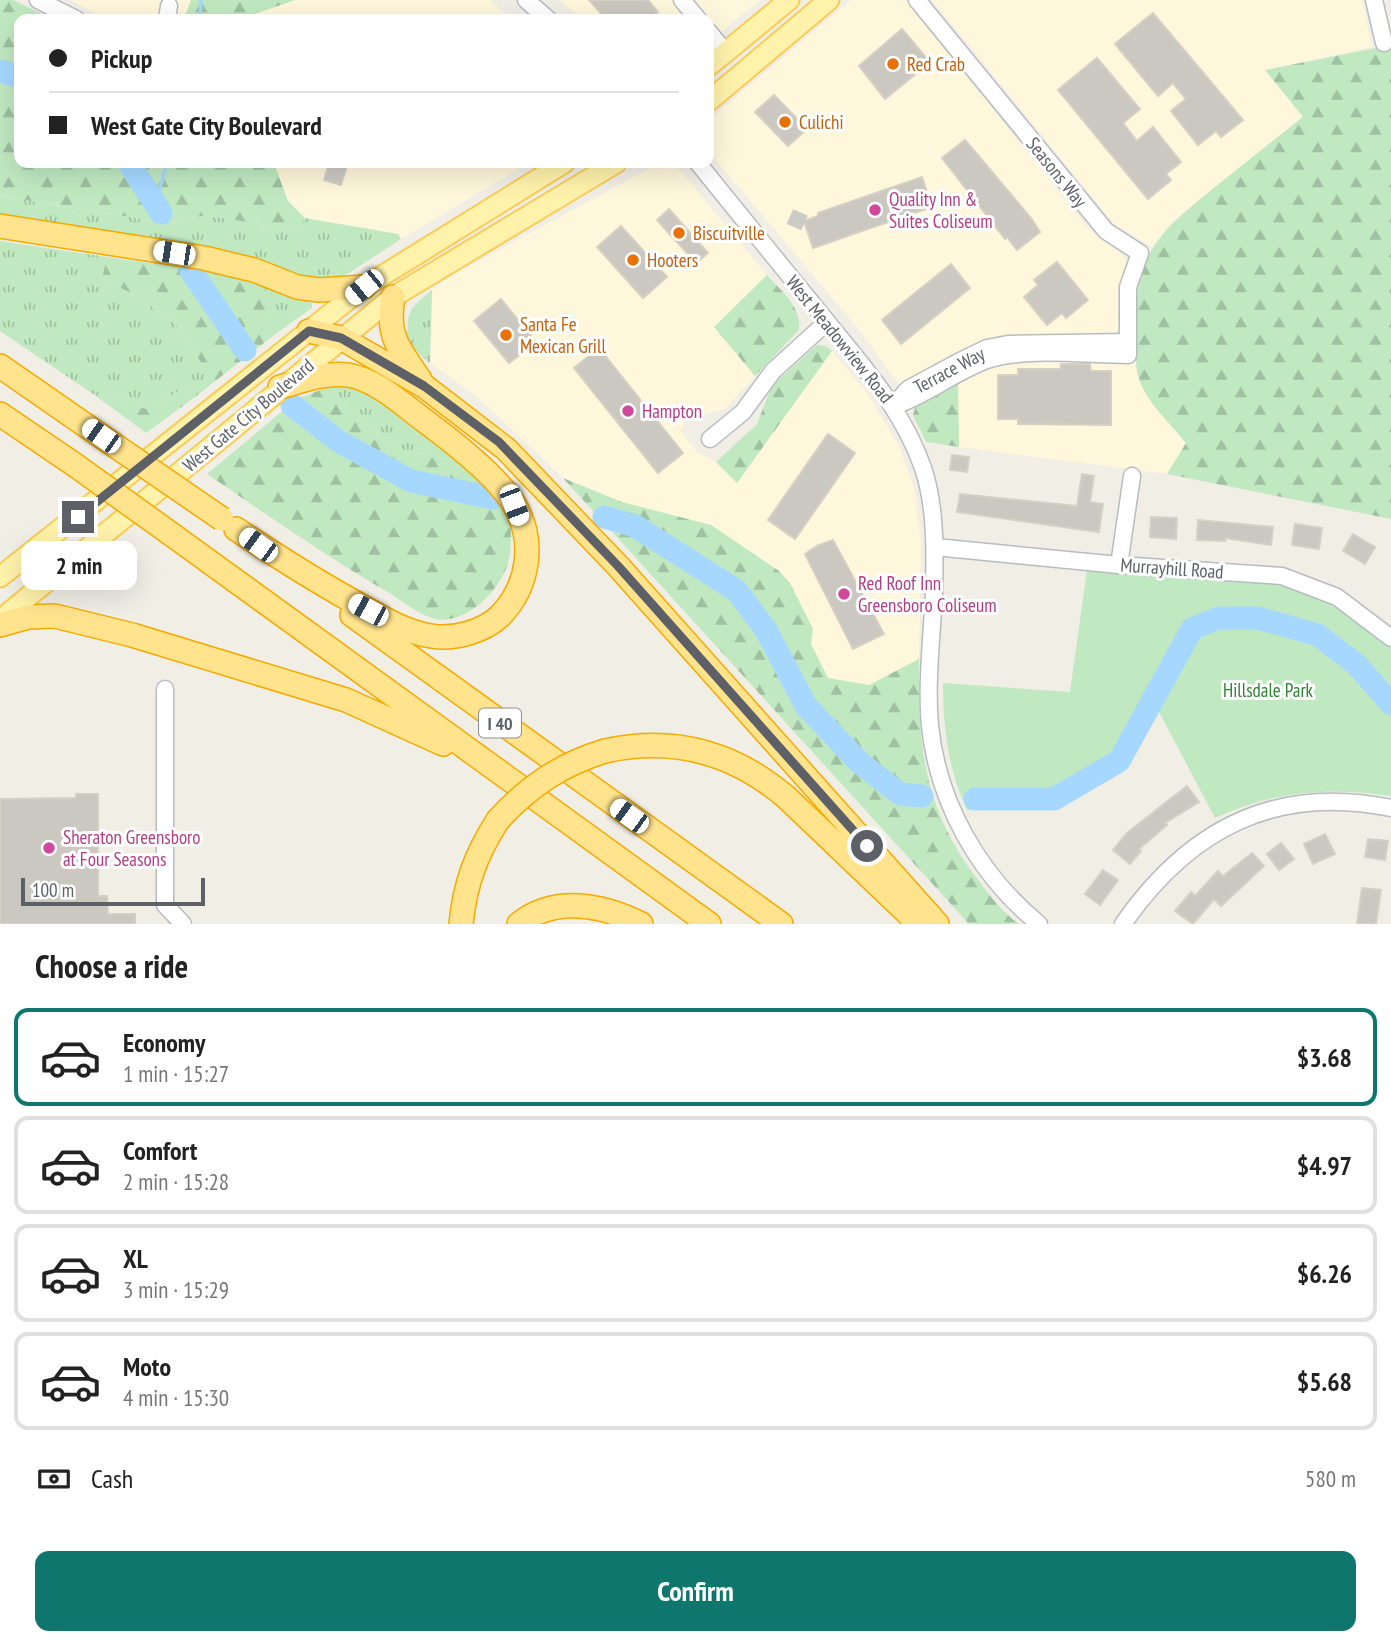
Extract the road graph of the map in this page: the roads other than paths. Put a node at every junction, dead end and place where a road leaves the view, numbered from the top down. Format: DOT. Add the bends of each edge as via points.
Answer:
graph roads {
  1 [pos="38,0"];
  2 [pos="526,0"];
  3 [pos="682,0"];
  4 [pos="789,0"];
  5 [pos="829,0"];
  6 [pos="917,0"];
  7 [pos="1374,0"];
  8 [pos="66,14"];
  9 [pos="542,14"];
  10 [pos="694,14"];
  11 [pos="714,38"];
  12 [pos="1384,43"];
  13 [pos="725,52"];
  14 [pos="714,62"];
  15 [pos="714,97"];
  16 [pos="556,168"];
  17 [pos="608,168"];
  18 [pos="702,168"];
  19 [pos="0,226"];
  20 [pos="364,287"];
  21 [pos="393,297"];
  22 [pos="827,322"];
  23 [pos="309,331"];
  24 [pos="341,338"];
  25 [pos="1127,348"];
  26 [pos="0,366"];
  27 [pos="424,386"];
  28 [pos="281,387"];
  29 [pos="894,406"];
  30 [pos="3,417"];
  31 [pos="710,439"];
  32 [pos="1132,476"];
  33 [pos="229,524"];
  34 [pos="935,547"];
  35 [pos="1118,565"];
  36 [pos="0,577"];
  37 [pos="0,620"];
  38 [pos="0,625"];
  39 [pos="1391,638"];
  40 [pos="165,690"];
  41 [pos="527,790"];
  42 [pos="1391,808"];
  43 [pos="178,922"];
  44 [pos="461,924"];
  45 [pos="519,924"];
  46 [pos="640,924"];
  47 [pos="709,924"];
  48 [pos="781,924"];
  49 [pos="919,924"];
  50 [pos="937,924"];
  51 [pos="1039,924"];
  52 [pos="1123,924"];
  1 -- 8 [label="street"];
  2 -- 9 [label="street"];
  3 -- 10 [label="street"];
  4 -- 13 [label="main road"];
  5 -- 15 [label="main road"];
  6 -- 25 [label="street, Seasons Way" via="1106,231 1140,253 1128,286"];
  7 -- 12 [label="street"];
  11 -- 13 [label="street"];
  13 -- 14 [label="main road"];
  16 -- 20 [label="main road, West Gate City Boulevard"];
  17 -- 21 [label="main road, West Gate City Boulevard"];
  18 -- 22 [label="street, West Meadowview Road"];
  19 -- 20 [label="highway" via="204,258 297,287"];
  20 -- 23 [label="main road, West Gate City Boulevard"];
  21 -- 24 [label="main road, West Gate City Boulevard"];
  21 -- 27 [label="highway" via="391,334"];
  22 -- 29 [label="street, West Meadowview Road"];
  22 -- 31 [label="street" via="773,371 743,412"];
  23 -- 24 [label="highway"];
  23 -- 36 [label="main road, West Gate City Boulevard"];
  24 -- 27 [label="highway"];
  24 -- 28 [label="main road, West Gate City Boulevard"];
  25 -- 29 [label="street, Terrace Way" via="1005,356 977,364"];
  26 -- 33 [label="highway, I 40, bridge"];
  27 -- 50 [label="highway" via="499,442 608,556"];
  28 -- 33 [label="highway" via="328,374 349,375 373,383 435,428 514,505 528,548 520,590 496,620 477,631 432,637 388,621 311,579"];
  28 -- 37 [label="main road, West Gate City Boulevard"];
  29 -- 34 [label="street, West Meadowview Road" via="924,471"];
  30 -- 41 [label="highway, I 40, bridge"];
  32 -- 35 [label="street"];
  33 -- 48 [label="highway, I 40"];
  34 -- 35 [label="street, Murrayhill Road"];
  34 -- 51 [label="street, West Meadowview Road" via="930,724 940,780 956,818 993,878 1013,903"];
  35 -- 39 [label="street, Murrayhill Road" via="1282,576 1337,597"];
  38 -- 41 [label="highway" via="55,616 346,700 415,730"];
  40 -- 43 [label="street" via="165,905"];
  41 -- 47 [label="highway, I 40"];
  42 -- 52 [label="street" via="1349,800 1311,801 1234,821 1174,863 1142,895"];
  44 -- 49 [label="highway, bridge" via="471,868 498,820 517,799 567,764 630,746 668,745 734,761 764,778"];
  45 -- 46 [label="highway" via="541,911 584,906"];
}
